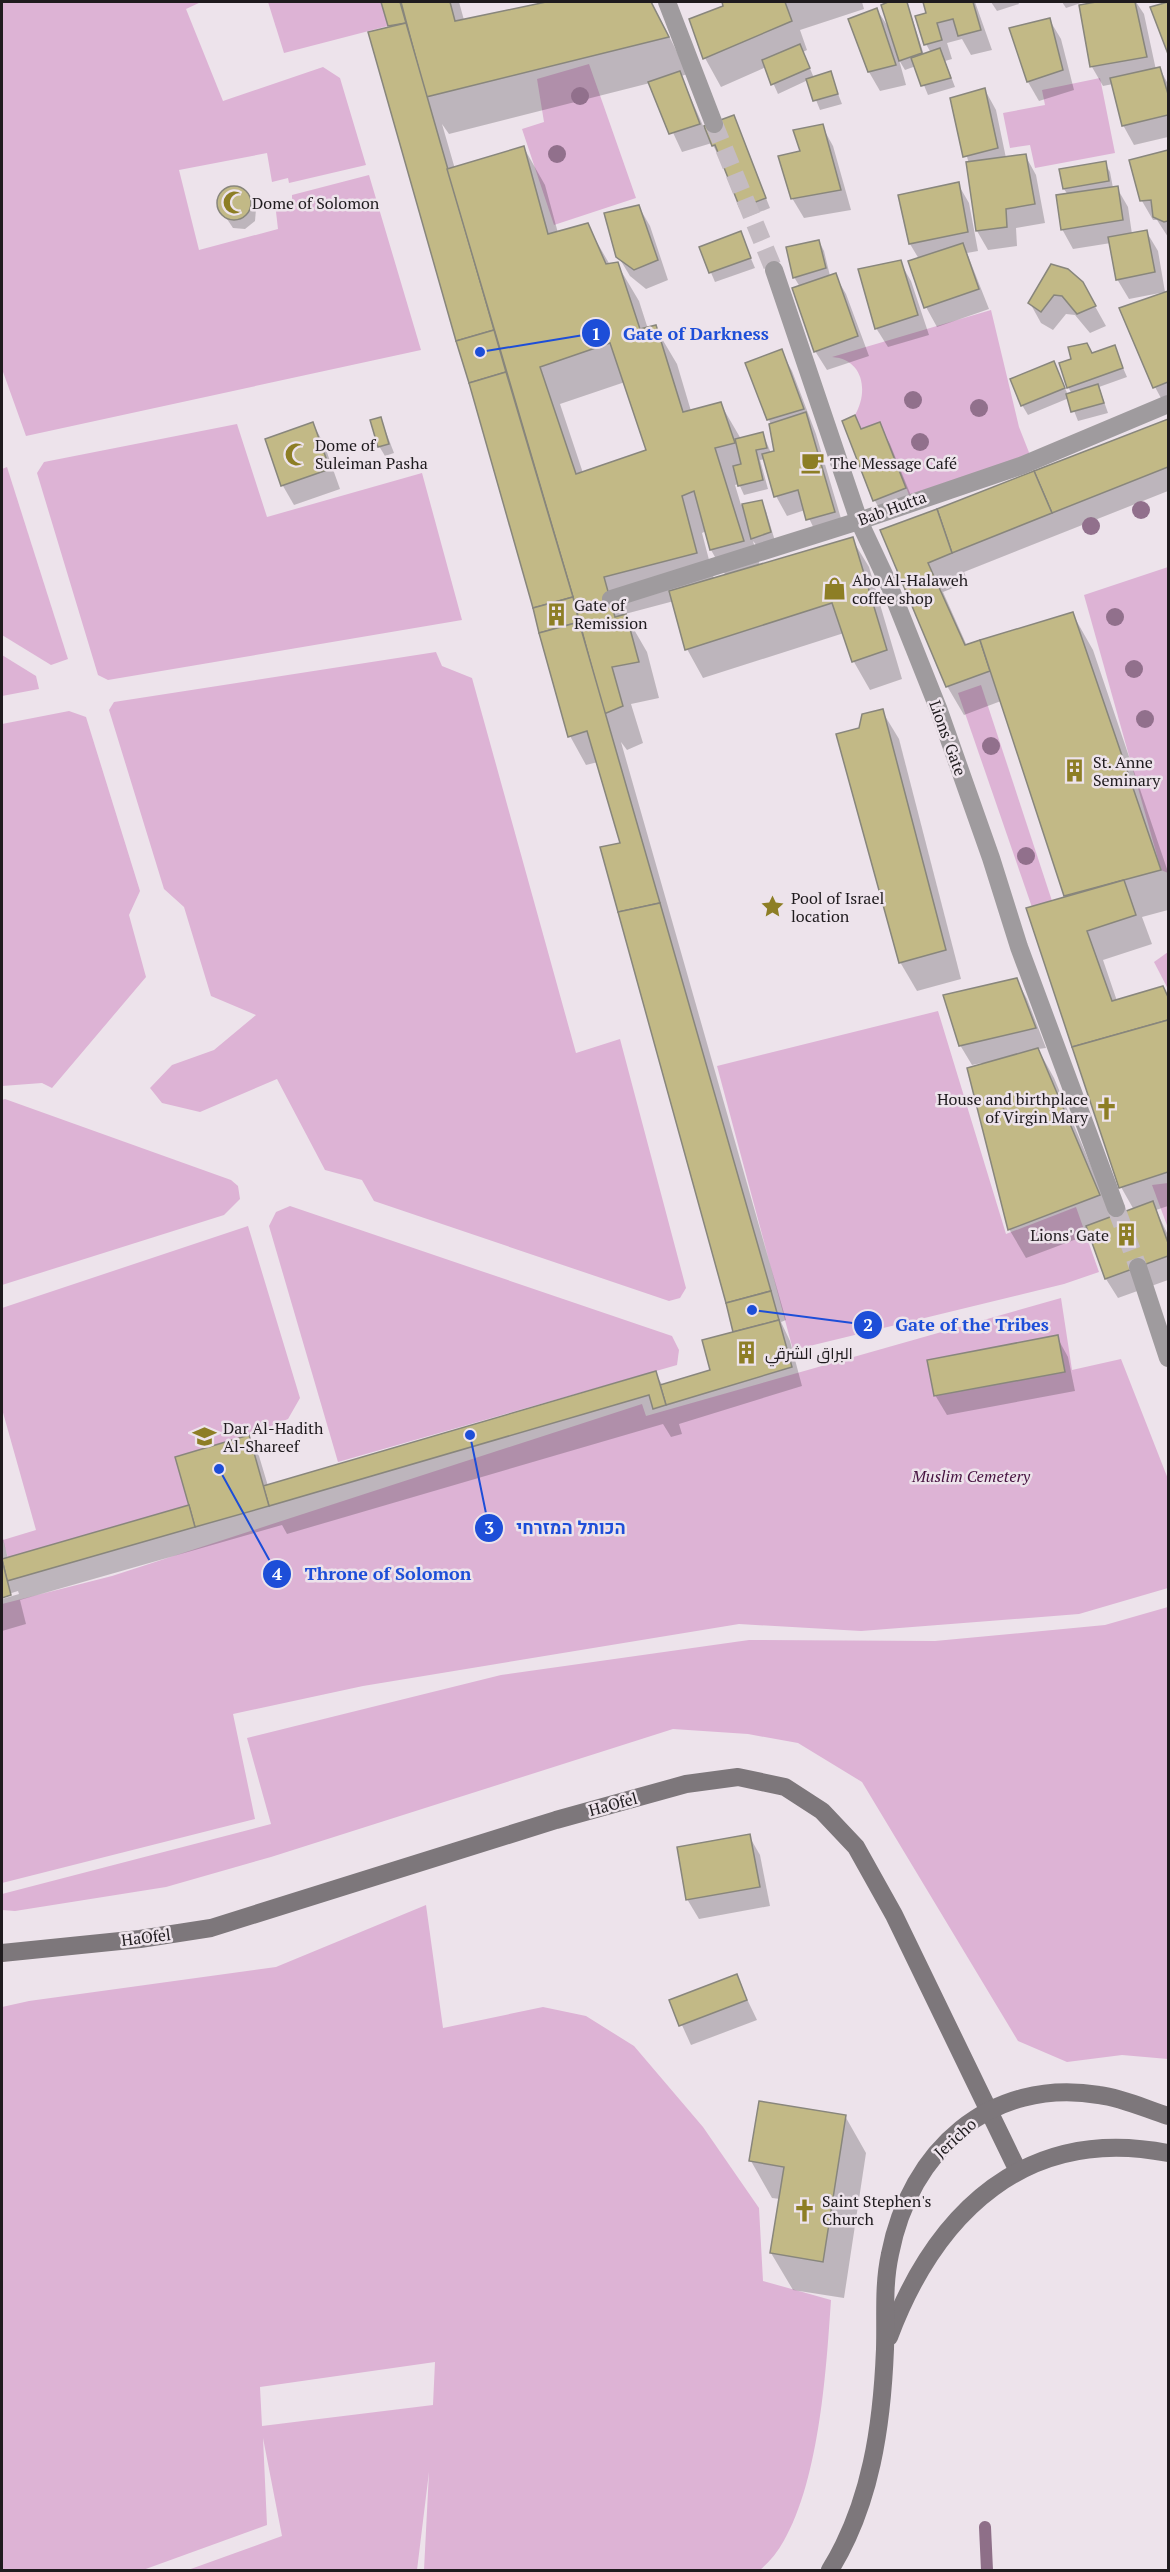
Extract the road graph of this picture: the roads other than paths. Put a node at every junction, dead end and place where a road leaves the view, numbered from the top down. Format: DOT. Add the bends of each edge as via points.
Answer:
graph roads {
  1 [pos="667,2"];
  2 [pos="714,124"];
  3 [pos="774,270"];
  4 [pos="1168,404"];
  5 [pos="859,520"];
  6 [pos="611,599"];
  7 [pos="1116,1208"];
  8 [pos="1138,1268"];
  9 [pos="1168,1358"];
  10 [pos="2,1953"];
  11 [pos="988,2110"];
  12 [pos="1168,2116"];
  13 [pos="1168,2153"];
  14 [pos="1018,2171"];
  15 [pos="885,2347"];
  16 [pos="830,2571"];
  1 -- 2 [label="street"];
  3 -- 5 [label="street, Lions' Gate"];
  4 -- 5 [label="street, Bab Hutta" via="1023,465"];
  5 -- 6 [label="street, Bab Hutta"];
  5 -- 7 [label="street, Lions' Gate" via="938,708 1019,947"];
  8 -- 9 [label="street"];
  10 -- 11 [label="street, HaOfel" via="140,1940 211,1928 556,1820 686,1784 738,1777 785,1787 822,1811 856,1847 894,1915"];
  11 -- 12 [label="street, Jericho" via="1041,2094 1073,2092 1101,2095"];
  11 -- 14 [label="street, HaOfel"];
  11 -- 15 [label="street, Jericho" via="947,2140 927,2163 898,2217 884,2285"];
  13 -- 14 [label="street, Jericho" via="1124,2148 1090,2150"];
  14 -- 15 [label="street, Jericho" via="988,2190 935,2247 910,2284"];
  15 -- 16 [label="street, Jericho" via="873,2460 847,2540"];
}
